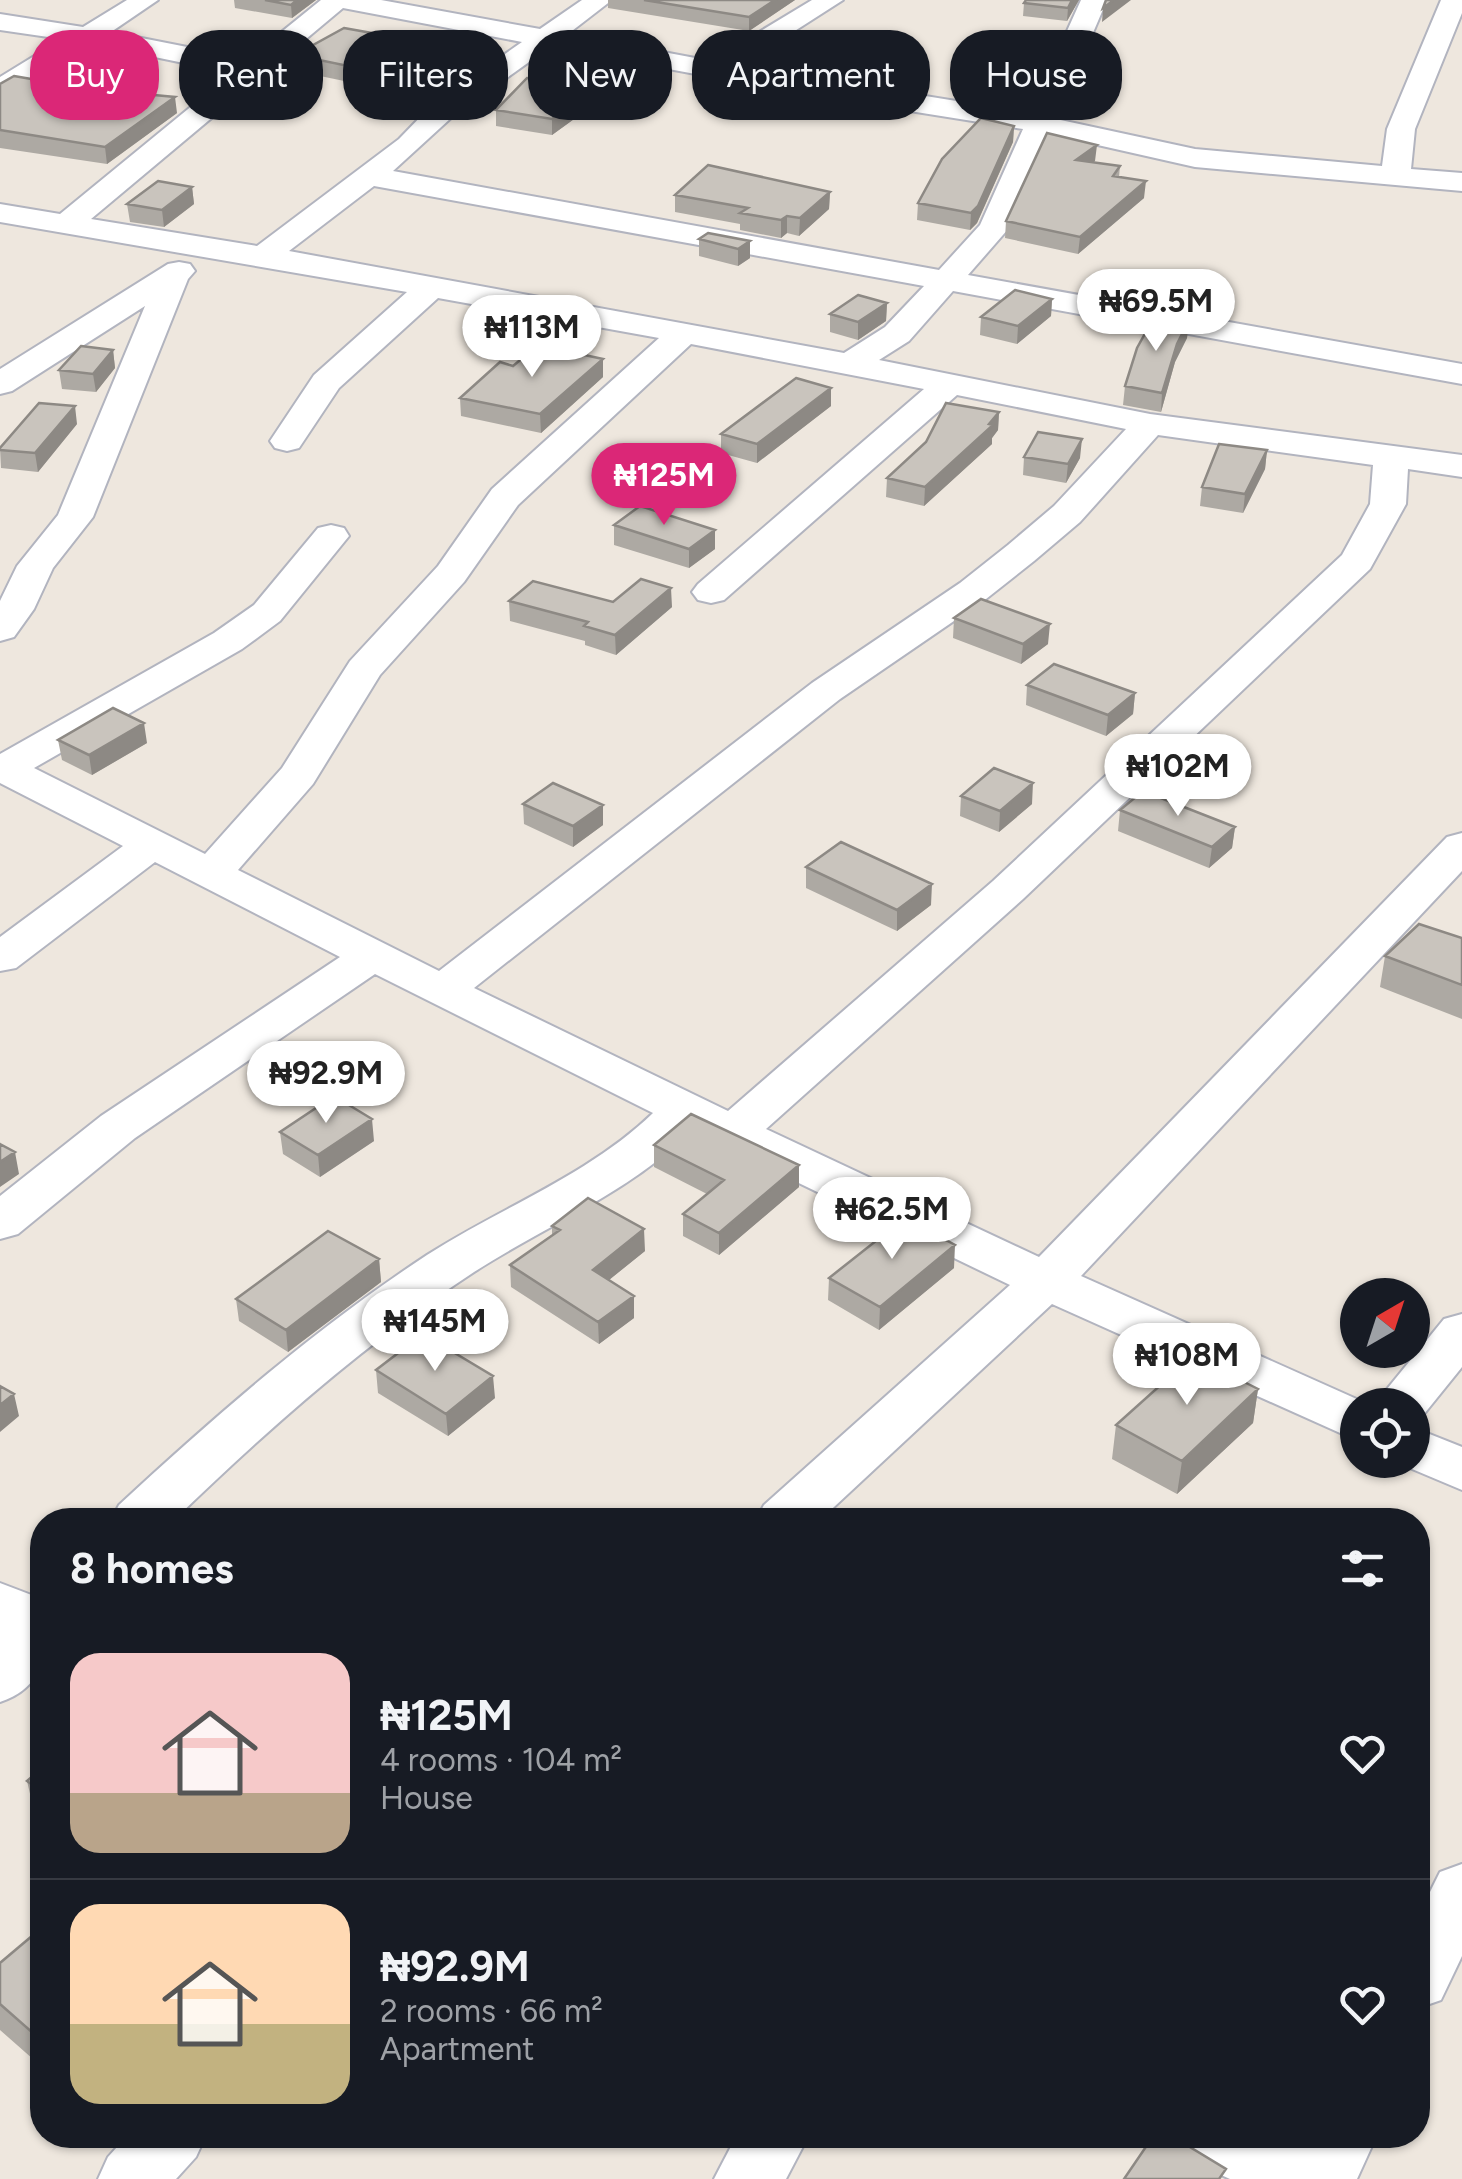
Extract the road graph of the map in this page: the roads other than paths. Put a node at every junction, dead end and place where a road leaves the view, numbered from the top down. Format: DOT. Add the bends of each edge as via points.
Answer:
graph roads {
  1 [pos="146,0"];
  2 [pos="338,0"];
  3 [pos="599,0"];
  4 [pos="830,0"];
  5 [pos="1094,0"];
  6 [pos="1454,0"];
  7 [pos="0,22"];
  8 [pos="53,30"];
  9 [pos="95,30"];
  10 [pos="299,30"];
  11 [pos="553,30"];
  12 [pos="780,30"];
  13 [pos="528,33"];
  14 [pos="528,48"];
  15 [pos="30,70"];
  16 [pos="0,88"];
  17 [pos="930,105"];
  18 [pos="193,120"];
  19 [pos="1037,123"];
  20 [pos="1396,175"];
  21 [pos="369,176"];
  22 [pos="1462,182"];
  23 [pos="8,222"];
  24 [pos="65,225"];
  25 [pos="208,246"];
  26 [pos="264,256"];
  27 [pos="174,276"];
  28 [pos="951,280"];
  29 [pos="432,287"];
  30 [pos="684,333"];
  31 [pos="849,364"];
  32 [pos="1462,374"];
  33 [pos="0,384"];
  34 [pos="950,384"];
  35 [pos="1150,424"];
  36 [pos="287,441"];
  37 [pos="1391,457"];
  38 [pos="1462,466"];
  39 [pos="332,536"];
  40 [pos="711,592"];
  41 [pos="0,628"];
  42 [pos="10,783"];
  43 [pos="152,844"];
  44 [pos="1462,846"];
  45 [pos="211,874"];
  46 [pos="372,955"];
  47 [pos="0,958"];
  48 [pos="442,991"];
  49 [pos="686,1109"];
  50 [pos="733,1132"];
  51 [pos="0,1222"];
  52 [pos="1046,1280"];
  53 [pos="1462,1332"];
  54 [pos="1415,1388"];
  55 [pos="1340,1414"];
  56 [pos="1430,1456"];
  57 [pos="1462,1470"];
  58 [pos="152,1508"];
  59 [pos="797,1508"];
  60 [pos="0,1605"];
  61 [pos="30,1618"];
  62 [pos="30,1639"];
  63 [pos="0,1679"];
  64 [pos="1462,1891"];
  65 [pos="1430,1956"];
  66 [pos="160,2148"];
  67 [pos="767,2148"];
  68 [pos="1234,2148"];
  69 [pos="1337,2148"];
  70 [pos="132,2179"];
  71 [pos="748,2179"];
  72 [pos="1303,2179"];
  73 [pos="1322,2179"];
  1 -- 9 [label="street"];
  2 -- 10 [label="street"];
  2 -- 13 [label="street"];
  3 -- 11 [label="street"];
  4 -- 12 [label="street"];
  5 -- 19 [label="street"];
  6 -- 20 [label="street" via="1401,129"];
  7 -- 8 [label="street"];
  14 -- 21 [label="street"];
  15 -- 16 [label="street"];
  17 -- 19 [label="street"];
  18 -- 24 [label="street"];
  19 -- 20 [label="street" via="1195,158"];
  19 -- 28 [label="street" via="994,228"];
  20 -- 22 [label="street"];
  21 -- 26 [label="street"];
  21 -- 28 [label="street"];
  23 -- 24 [label="street"];
  24 -- 25 [label="street"];
  25 -- 26 [label="street"];
  25 -- 27 [label="street"];
  26 -- 29 [label="street"];
  27 -- 33 [label="street"];
  27 -- 41 [label="street" via="75,517"];
  28 -- 31 [label="street" via="898,334"];
  28 -- 32 [label="street"];
  29 -- 30 [label="street"];
  29 -- 36 [label="street" via="326,382"];
  30 -- 31 [label="street"];
  30 -- 45 [label="street" via="505,496 451,574 364,669 298,775"];
  31 -- 34 [label="street"];
  34 -- 35 [label="street"];
  34 -- 40 [label="street"];
  35 -- 37 [label="street"];
  35 -- 48 [label="street" via="1021,553 826,691"];
  37 -- 38 [label="street"];
  37 -- 50 [label="street" via="1388,504 1357,560 1008,890"];
  39 -- 42 [label="street" via="267,613"];
  42 -- 43 [label="street"];
  43 -- 45 [label="street"];
  43 -- 47 [label="street"];
  44 -- 52 [label="street"];
  45 -- 46 [label="street"];
  46 -- 48 [label="street"];
  46 -- 51 [label="street" via="118,1127"];
  48 -- 49 [label="street"];
  49 -- 50 [label="street"];
  49 -- 58 [label="street" via="654,1144 457,1259 318,1360"];
  50 -- 52 [label="street"];
  52 -- 55 [label="street"];
  52 -- 59 [label="street"];
  53 -- 54 [label="street"];
  56 -- 57 [label="street"];
  60 -- 61 [label="street"];
  62 -- 63 [label="street"];
  64 -- 65 [label="street"];
  66 -- 70 [label="street"];
  67 -- 71 [label="street"];
  68 -- 72 [label="street"];
  69 -- 73 [label="street"];
}
